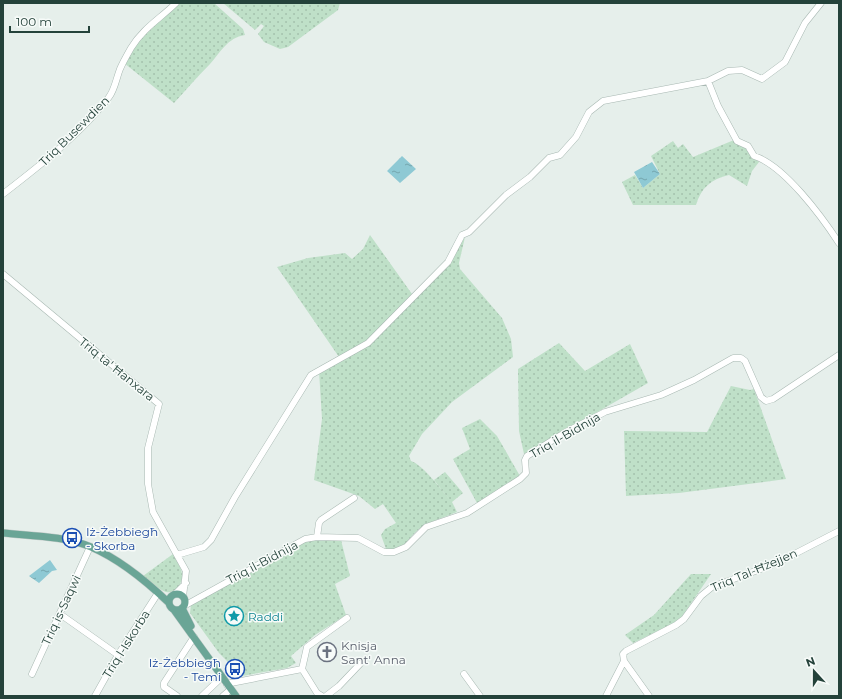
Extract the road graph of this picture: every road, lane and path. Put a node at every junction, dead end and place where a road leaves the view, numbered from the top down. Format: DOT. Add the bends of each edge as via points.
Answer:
graph roads {
  1 [pos="176,3"];
  2 [pos="821,3"];
  3 [pos="708,81"];
  4 [pos="3,194"];
  5 [pos="839,243"];
  6 [pos="3,274"];
  7 [pos="839,355"];
  8 [pos="354,498"];
  9 [pos="839,531"];
  10 [pos="3,533"];
  11 [pos="317,537"];
  12 [pos="90,547"];
  13 [pos="177,555"];
  14 [pos="186,583"];
  15 [pos="158,592"];
  16 [pos="172,597"];
  17 [pos="183,603"];
  18 [pos="174,610"];
  19 [pos="60,614"];
  20 [pos="347,618"];
  21 [pos="194,637"];
  22 [pos="118,655"];
  23 [pos="624,661"];
  24 [pos="360,664"];
  25 [pos="302,669"];
  26 [pos="32,674"];
  27 [pos="464,674"];
  28 [pos="222,677"];
  29 [pos="229,686"];
  30 [pos="95,696"];
  31 [pos="177,696"];
  32 [pos="202,696"];
  33 [pos="223,696"];
  34 [pos="236,696"];
  35 [pos="240,696"];
  36 [pos="322,696"];
  37 [pos="326,696"];
  38 [pos="480,696"];
  39 [pos="606,696"];
  40 [pos="649,696"];
  1 -- 4 [label="street, Triq Busewdien" via="149,26 132,47 106,100 37,168"];
  2 -- 3 [label="street" via="805,23 786,62 777,70 762,79 742,70 728,71"];
  3 -- 5 [label="street" via="737,141 748,146 754,156 762,158 777,169 827,225"];
  3 -- 13 [label="street" via="604,101 592,108 576,137 560,155 549,158 506,195 469,232 462,235 448,262 368,343 311,375 211,540 204,547"];
  6 -- 13 [label="street, Triq ta' Ħanxara" via="159,404 148,448 148,484 153,512"];
  7 -- 11 [label="street, Triq il-Bidnija" via="773,399 766,401 761,397 745,361 737,357 661,396 596,416 528,455 525,460 526,473 520,479 467,513 426,527 399,551 384,552 358,538"];
  8 -- 11 [label="street" via="321,520"];
  9 -- 23 [label="street, Triq Tal-Ħżejjen" via="777,563 712,587 701,596 684,619 626,651 623,654"];
  10 -- 12 [label="main road" via="48,537"];
  11 -- 17 [label="street, Triq il-Bidnija" via="300,541"];
  12 -- 15 [label="main road" via="116,561"];
  12 -- 19 [label="street, Triq is-Saqwi"];
  13 -- 14 [label="street, Triq ta' Ħanxara" via="186,571"];
  14 -- 16 [label="street"];
  14 -- 17 [label="street, Triq ta' Ħanxara"];
  15 -- 16 [label="main road"];
  15 -- 22 [label="street, Triq l-Iskorba"];
  16 -- 17 [label="main road"];
  16 -- 18 [label="main road" via="170,607"];
  17 -- 18 [label="main road" via="178,610"];
  17 -- 29 [label="main road" via="188,621"];
  18 -- 21 [label="main road"];
  19 -- 22 [label="street"];
  19 -- 26 [label="street, Triq is-Saqwi"];
  20 -- 25 [label="street" via="307,647"];
  21 -- 28 [label="main road"];
  21 -- 31 [label="street" via="164,683 164,687"];
  22 -- 30 [label="street, Triq l-Iskorba"];
  23 -- 39 [label="street, Triq Tal-Ħżejjen"];
  23 -- 40 [label="street"];
  24 -- 37 [label="street"];
  25 -- 29 [label="street"];
  25 -- 36 [label="street" via="317,693"];
  27 -- 38 [label="street"];
  28 -- 29 [label="main road"];
  28 -- 32 [label="street"];
  29 -- 33 [label="street"];
  29 -- 34 [label="main road"];
  29 -- 35 [label="main road"];
}
